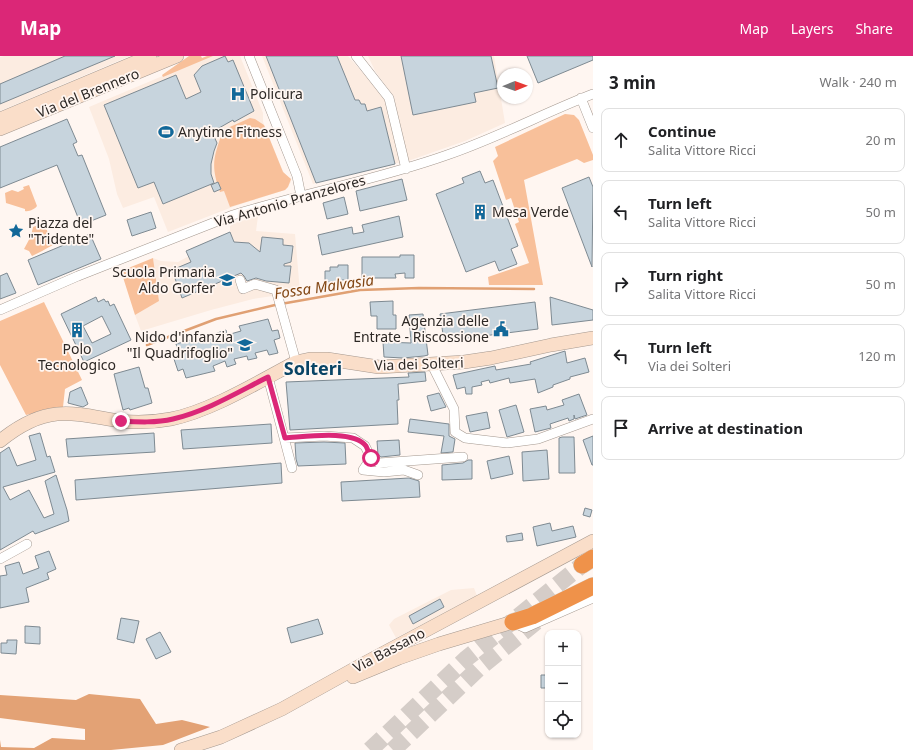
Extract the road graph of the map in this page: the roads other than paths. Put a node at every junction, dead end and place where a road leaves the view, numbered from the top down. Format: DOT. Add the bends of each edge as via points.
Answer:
graph roads {
  1 [pos="150,56"];
  2 [pos="177,56"];
  3 [pos="249,56"];
  4 [pos="356,56"];
  5 [pos="593,94"];
  6 [pos="581,98"];
  7 [pos="0,119"];
  8 [pos="593,128"];
  9 [pos="0,129"];
  10 [pos="406,169"];
  11 [pos="301,196"];
  12 [pos="240,280"];
  13 [pos="0,310"];
  14 [pos="593,338"];
  15 [pos="296,362"];
  16 [pos="432,365"];
  17 [pos="268,377"];
  18 [pos="593,419"];
  19 [pos="285,438"];
  20 [pos="0,442"];
  21 [pos="463,456"];
  22 [pos="371,458"];
  23 [pos="292,468"];
  24 [pos="418,475"];
  25 [pos="593,541"];
  26 [pos="27,544"];
  27 [pos="0,559"];
  28 [pos="593,586"];
  29 [pos="593,598"];
  30 [pos="513,622"];
  31 [pos="282,709"];
  32 [pos="181,750"];
  1 -- 7 [label="main road, Via del Brennero"];
  2 -- 9 [label="main road, Via del Brennero"];
  3 -- 11 [label="street" via="297,176"];
  4 -- 10 [label="street" via="389,98"];
  5 -- 6 [label="street, Via Antonio Pranzelores"];
  6 -- 8 [label="street"];
  6 -- 10 [label="street, Via Antonio Pranzelores" via="481,142"];
  10 -- 11 [label="street, Via Antonio Pranzelores"];
  11 -- 13 [label="street, Via Antonio Pranzelores" via="233,215"];
  12 -- 15 [label="street" via="243,289 255,284 276,290"];
  14 -- 16 [label="main road, Via dei Solteri" via="477,361"];
  15 -- 16 [label="main road, Via dei Solteri" via="315,358 379,367"];
  15 -- 17 [label="main road, Via dei Solteri"];
  16 -- 18 [label="street" via="454,409 455,432 465,438 507,443 538,439"];
  17 -- 19 [label="street"];
  17 -- 20 [label="main road, Via dei Solteri" via="208,407 173,419 139,422 75,413 55,414 24,424"];
  19 -- 22 [label="street" via="353,438 365,446"];
  19 -- 23 [label="street"];
  21 -- 22 [label="street" via="379,463"];
  22 -- 24 [label="street" via="363,470 404,470"];
  25 -- 31 [label="main road, Via Bassano"];
  26 -- 27 [label="street"];
  28 -- 30 [label="highway" via="532,616"];
  29 -- 30 [label="street" via="525,628"];
  30 -- 31 [label="main road" via="399,658"];
  31 -- 32 [label="main road, Via Bassano" via="221,737"];
}
